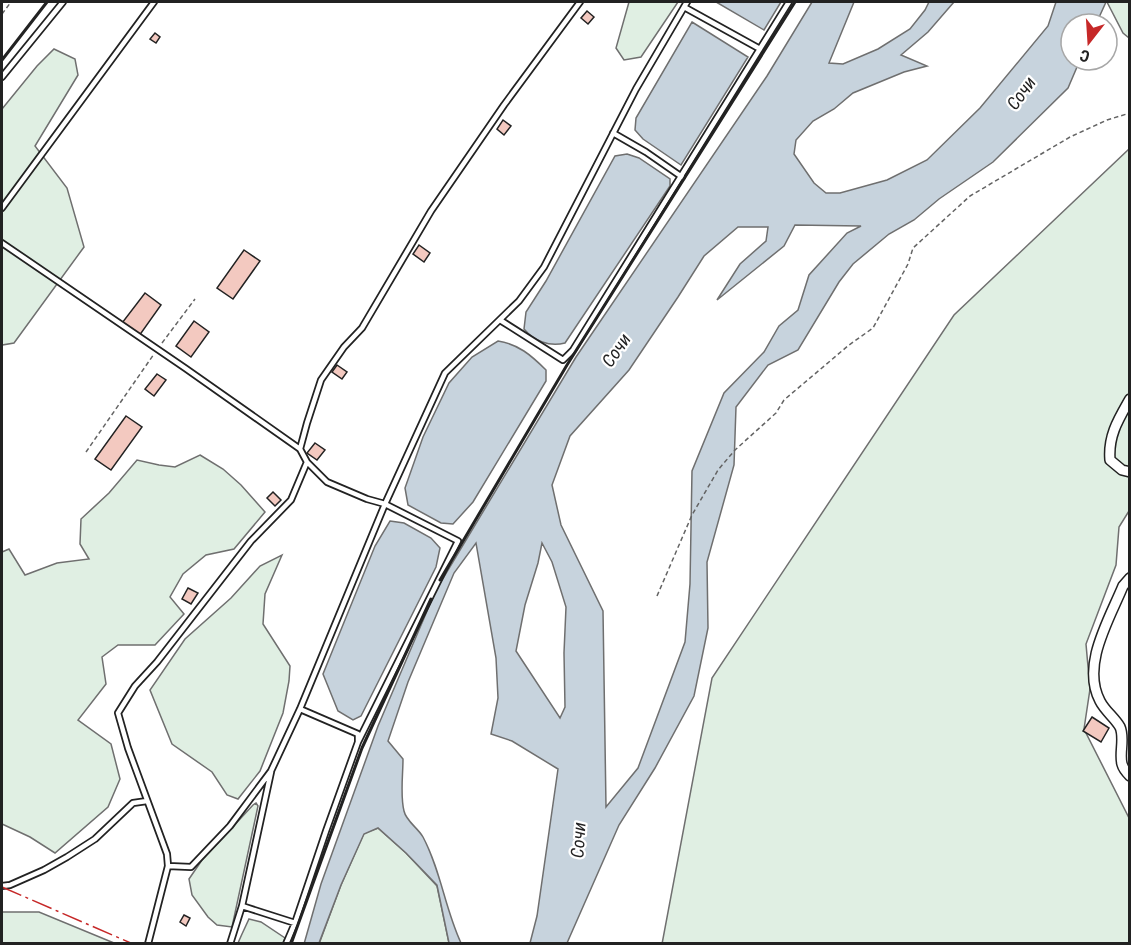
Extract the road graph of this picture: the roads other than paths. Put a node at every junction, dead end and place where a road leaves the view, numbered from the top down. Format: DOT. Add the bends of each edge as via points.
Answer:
graph roads {
  1 [pos="63,2"];
  2 [pos="154,2"];
  3 [pos="580,2"];
  4 [pos="789,2"];
  5 [pos="686,4"];
  6 [pos="760,49"];
  7 [pos="2,77"];
  8 [pos="613,133"];
  9 [pos="682,177"];
  10 [pos="2,208"];
  11 [pos="2,243"];
  12 [pos="500,320"];
  13 [pos="1130,399"];
  14 [pos="300,449"];
  15 [pos="307,462"];
  16 [pos="1130,472"];
  17 [pos="385,504"];
  18 [pos="1130,578"];
  19 [pos="300,709"];
  20 [pos="358,742"];
  21 [pos="271,771"];
  22 [pos="1128,773"];
  23 [pos="147,801"];
  24 [pos="168,866"];
  25 [pos="2,886"];
  26 [pos="242,906"];
  27 [pos="295,923"];
  28 [pos="148,944"];
  29 [pos="230,944"];
  30 [pos="286,944"];
  1 -- 7 [label="lane"];
  2 -- 10 [label="lane"];
  3 -- 14 [label="lane" via="431,211 362,328 321,380"];
  4 -- 6 [label="lane"];
  5 -- 6 [label="lane"];
  5 -- 8 [label="lane"];
  6 -- 9 [label="lane"];
  8 -- 9 [label="lane"];
  8 -- 12 [label="lane" via="544,267 519,302"];
  9 -- 12 [label="lane" via="573,350 562,360"];
  11 -- 14 [label="lane"];
  12 -- 17 [label="lane" via="445,373"];
  13 -- 16 [label="street" via="1110,442 1110,460"];
  14 -- 15 [label="lane"];
  15 -- 17 [label="lane" via="327,482"];
  15 -- 23 [label="lane" via="291,500 251,541 135,686 118,713"];
  17 -- 19 [label="lane"];
  17 -- 20 [label="lane" via="458,541"];
  18 -- 22 [label="street" via="1095,653 1093,679 1099,700 1121,730 1122,764"];
  19 -- 20 [label="lane" via="358,734"];
  19 -- 21 [label="lane"];
  20 -- 27 [label="lane"];
  21 -- 24 [label="lane" via="230,826 191,867"];
  21 -- 26 [label="lane"];
  23 -- 24 [label="lane"];
  23 -- 25 [label="lane" via="133,803 95,839 68,857"];
  24 -- 28 [label="lane"];
  26 -- 27 [label="lane"];
  26 -- 29 [label="lane"];
  27 -- 30 [label="lane"];
}
